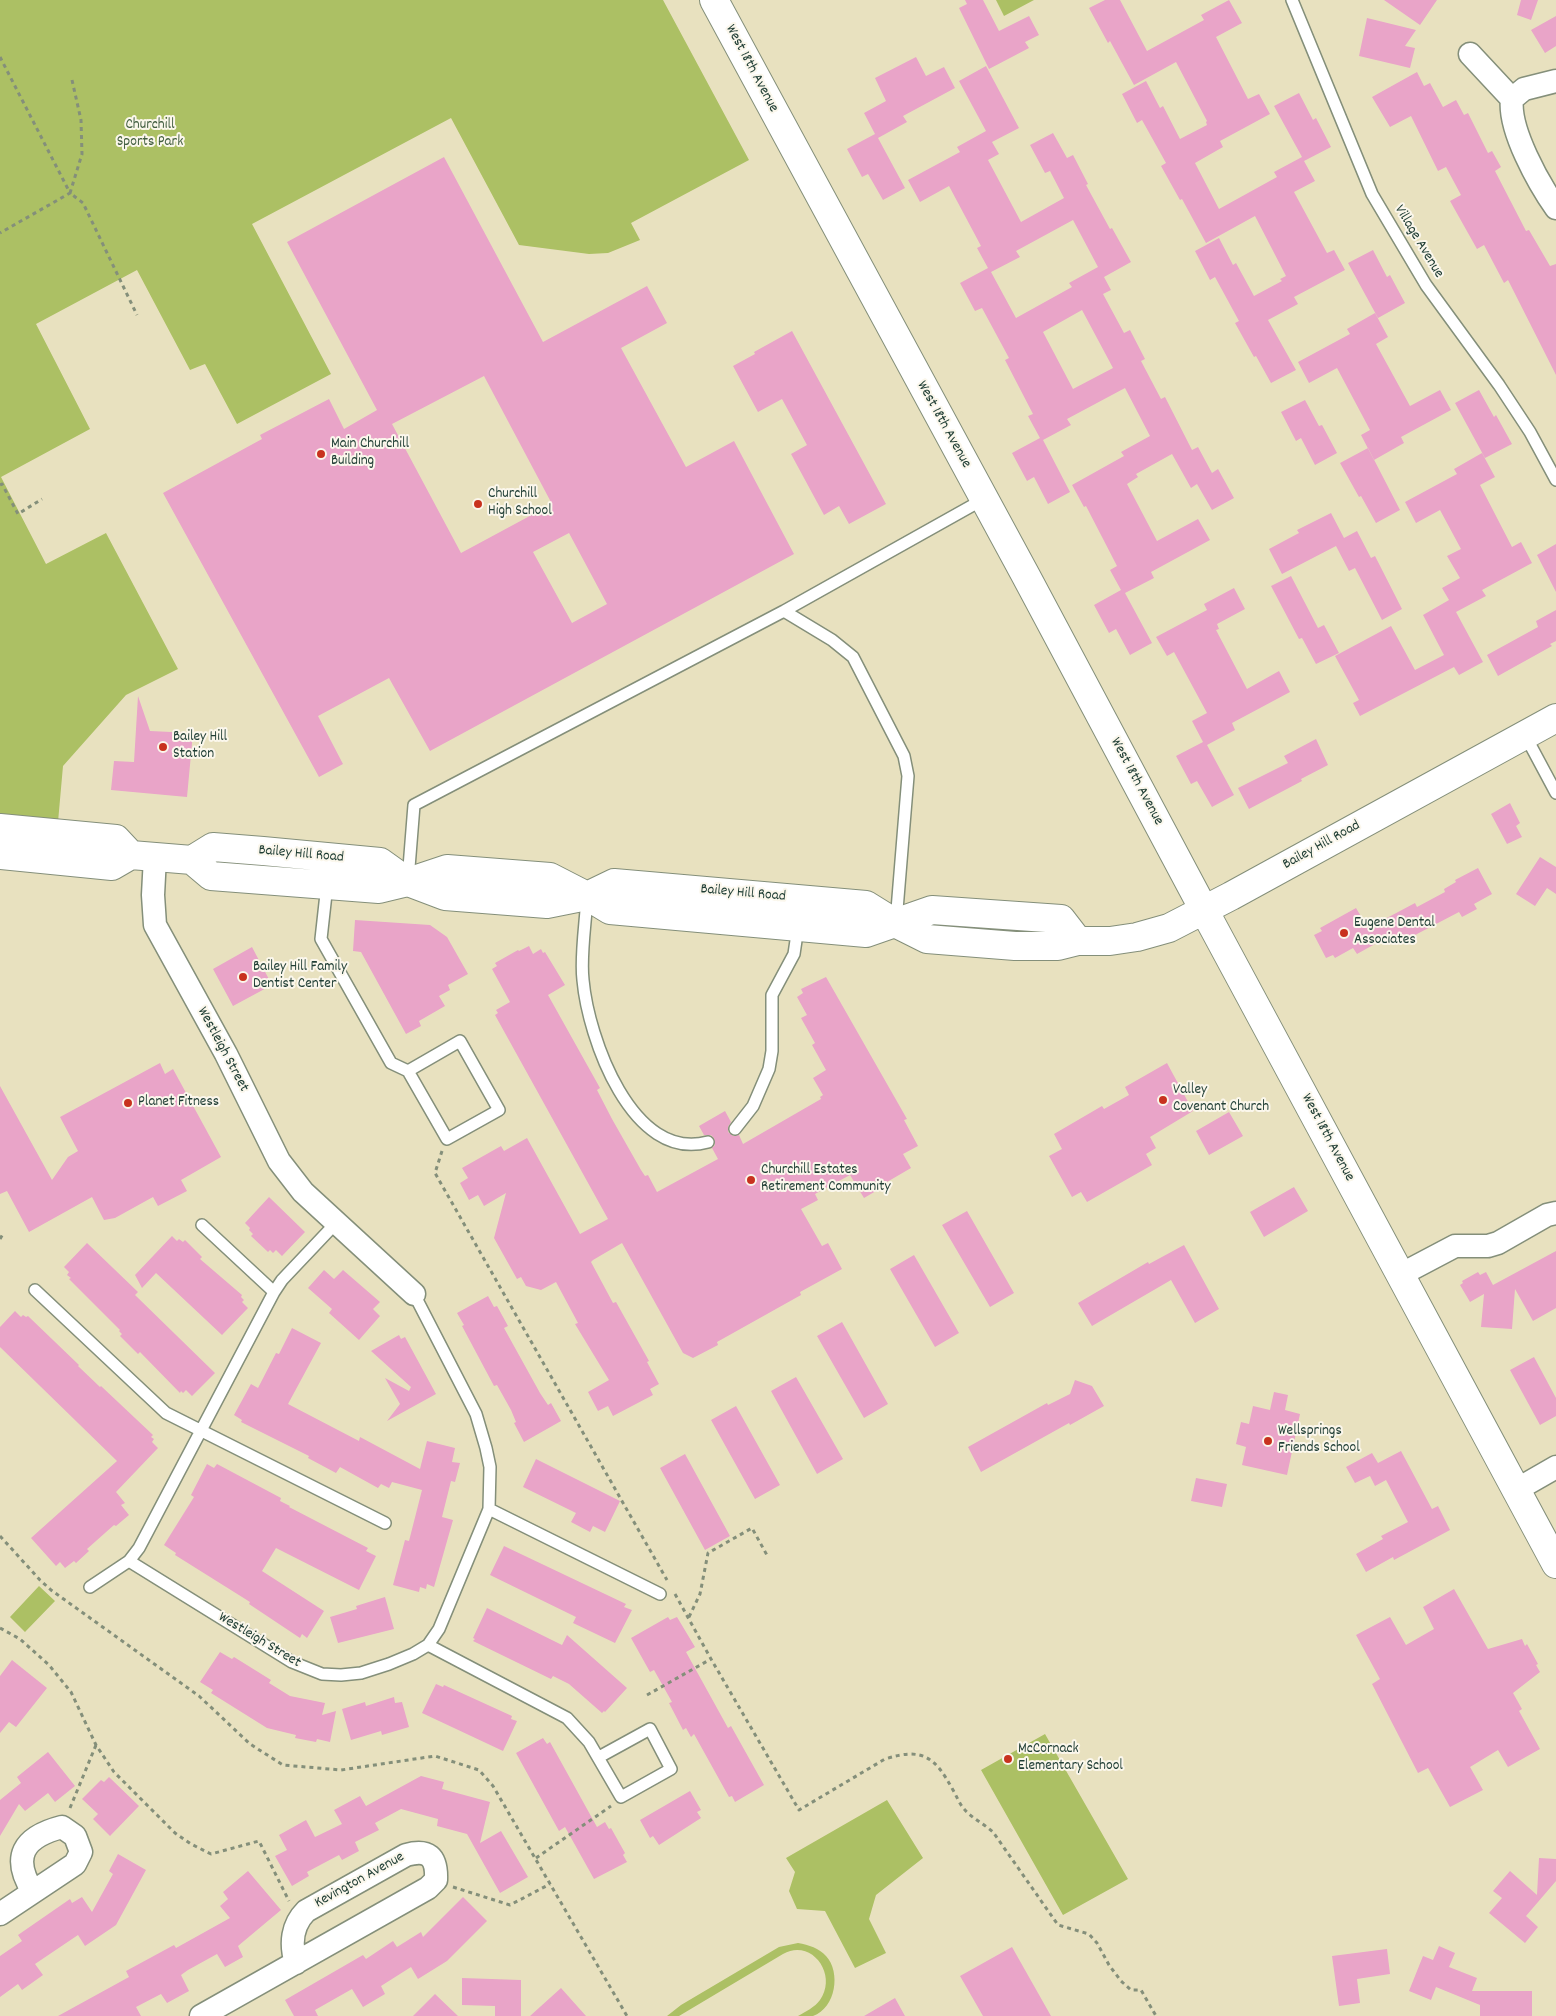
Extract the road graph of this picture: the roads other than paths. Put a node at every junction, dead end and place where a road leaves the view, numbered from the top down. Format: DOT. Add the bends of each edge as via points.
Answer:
graph roads {
  1 [pos="714,0"];
  2 [pos="1292,0"];
  3 [pos="1470,54"];
  4 [pos="1556,81"];
  5 [pos="1512,99"];
  6 [pos="1556,208"];
  7 [pos="1556,480"];
  8 [pos="984,500"];
  9 [pos="784,611"];
  10 [pos="1556,718"];
  11 [pos="1525,735"];
  12 [pos="1556,793"];
  13 [pos="3,844"];
  14 [pos="143,856"];
  15 [pos="192,860"];
  16 [pos="408,882"];
  17 [pos="327,885"];
  18 [pos="587,896"];
  19 [pos="1204,910"];
  20 [pos="895,924"];
  21 [pos="798,927"];
  22 [pos="408,1071"];
  23 [pos="735,1129"];
  24 [pos="708,1142"];
  25 [pos="1556,1212"];
  26 [pos="336,1223"];
  27 [pos="202,1225"];
  28 [pos="1400,1275"];
  29 [pos="35,1290"];
  30 [pos="274,1292"];
  31 [pos="414,1294"];
  32 [pos="202,1430"];
  33 [pos="1556,1467"];
  34 [pos="1516,1490"];
  35 [pos="489,1509"];
  36 [pos="385,1523"];
  37 [pos="129,1561"];
  38 [pos="1556,1564"];
  39 [pos="90,1587"];
  40 [pos="660,1594"];
  41 [pos="428,1645"];
  42 [pos="599,1757"];
  43 [pos="33,1892"];
  44 [pos="0,1914"];
  45 [pos="296,1963"];
  46 [pos="201,2016"];
  1 -- 8 [label="main road, West 18th Avenue"];
  2 -- 7 [label="lane, Village Avenue" via="1372,194 1426,285 1530,432"];
  3 -- 5 [label="street"];
  4 -- 5 [label="street" via="1524,89"];
  5 -- 6 [label="street" via="1514,121 1528,160"];
  8 -- 9 [label="lane"];
  8 -- 19 [label="main road, West 18th Avenue"];
  9 -- 16 [label="lane" via="414,805"];
  9 -- 20 [label="lane" via="853,657 904,756 908,776"];
  10 -- 11 [label="main road, Bailey Hill Road"];
  11 -- 12 [label="lane"];
  11 -- 19 [label="main road, Bailey Hill Road"];
  13 -- 14 [label="main road" via="112,866"];
  13 -- 14 [label="main road" via="66,834 116,839"];
  14 -- 15 [label="main road"];
  14 -- 26 [label="street, Westleigh Street" via="153,895 155,925 226,1054 278,1161 297,1186"];
  15 -- 16 [label="main road, Bailey Hill Road" via="213,847 380,862"];
  15 -- 17 [label="main road, Bailey Hill Road" via="211,876"];
  16 -- 17 [label="main road, Bailey Hill Road" via="380,889"];
  16 -- 18 [label="main road, Bailey Hill Road" via="447,869 461,870 550,877"];
  17 -- 22 [label="lane" via="322,939 391,1063"];
  18 -- 20 [label="main road, Bailey Hill Road" via="614,883 866,905"];
  18 -- 21 [label="main road, Bailey Hill Road" via="610,910"];
  18 -- 24 [label="lane" via="582,977 590,1017 609,1070 633,1112 661,1137 684,1144"];
  19 -- 20 [label="main road, Bailey Hill Road" via="1169,928 1110,941 1078,941 1061,919 932,910"];
  19 -- 28 [label="main road, West 18th Avenue"];
  20 -- 21 [label="main road, Bailey Hill Road" via="866,933"];
  21 -- 23 [label="lane" via="794,954 772,996 769,1069 749,1114"];
  22 -- 22 [label="lane" via="447,1139 499,1110 460,1042"];
  25 -- 28 [label="street" via="1498,1243 1455,1246"];
  26 -- 30 [label="lane"];
  26 -- 31 [label="street, Westleigh Street"];
  27 -- 30 [label="lane"];
  28 -- 34 [label="main road, West 18th Avenue"];
  29 -- 32 [label="lane" via="161,1409"];
  30 -- 32 [label="lane"];
  31 -- 35 [label="lane, Westleigh Street" via="476,1414 490,1467"];
  32 -- 36 [label="lane"];
  32 -- 37 [label="lane"];
  33 -- 34 [label="street"];
  34 -- 38 [label="main road, West 18th Avenue"];
  35 -- 40 [label="lane"];
  35 -- 41 [label="lane, Westleigh Street" via="439,1629"];
  37 -- 39 [label="lane"];
  37 -- 41 [label="lane, Westleigh Street" via="292,1662 317,1673 361,1673 413,1654"];
  41 -- 42 [label="lane" via="567,1718"];
  42 -- 42 [label="lane" via="650,1729 671,1769 621,1797"];
  43 -- 43 [label="street" via="24,1878 20,1862 25,1847 46,1831 62,1827 75,1836 81,1852 74,1864"];
  43 -- 44 [label="street"];
  45 -- 45 [label="street, Kevington Avenue" via="292,1950 298,1920 306,1911 406,1854 419,1851 430,1856 437,1867 436,1880 428,1888"];
  45 -- 46 [label="street"];
}
